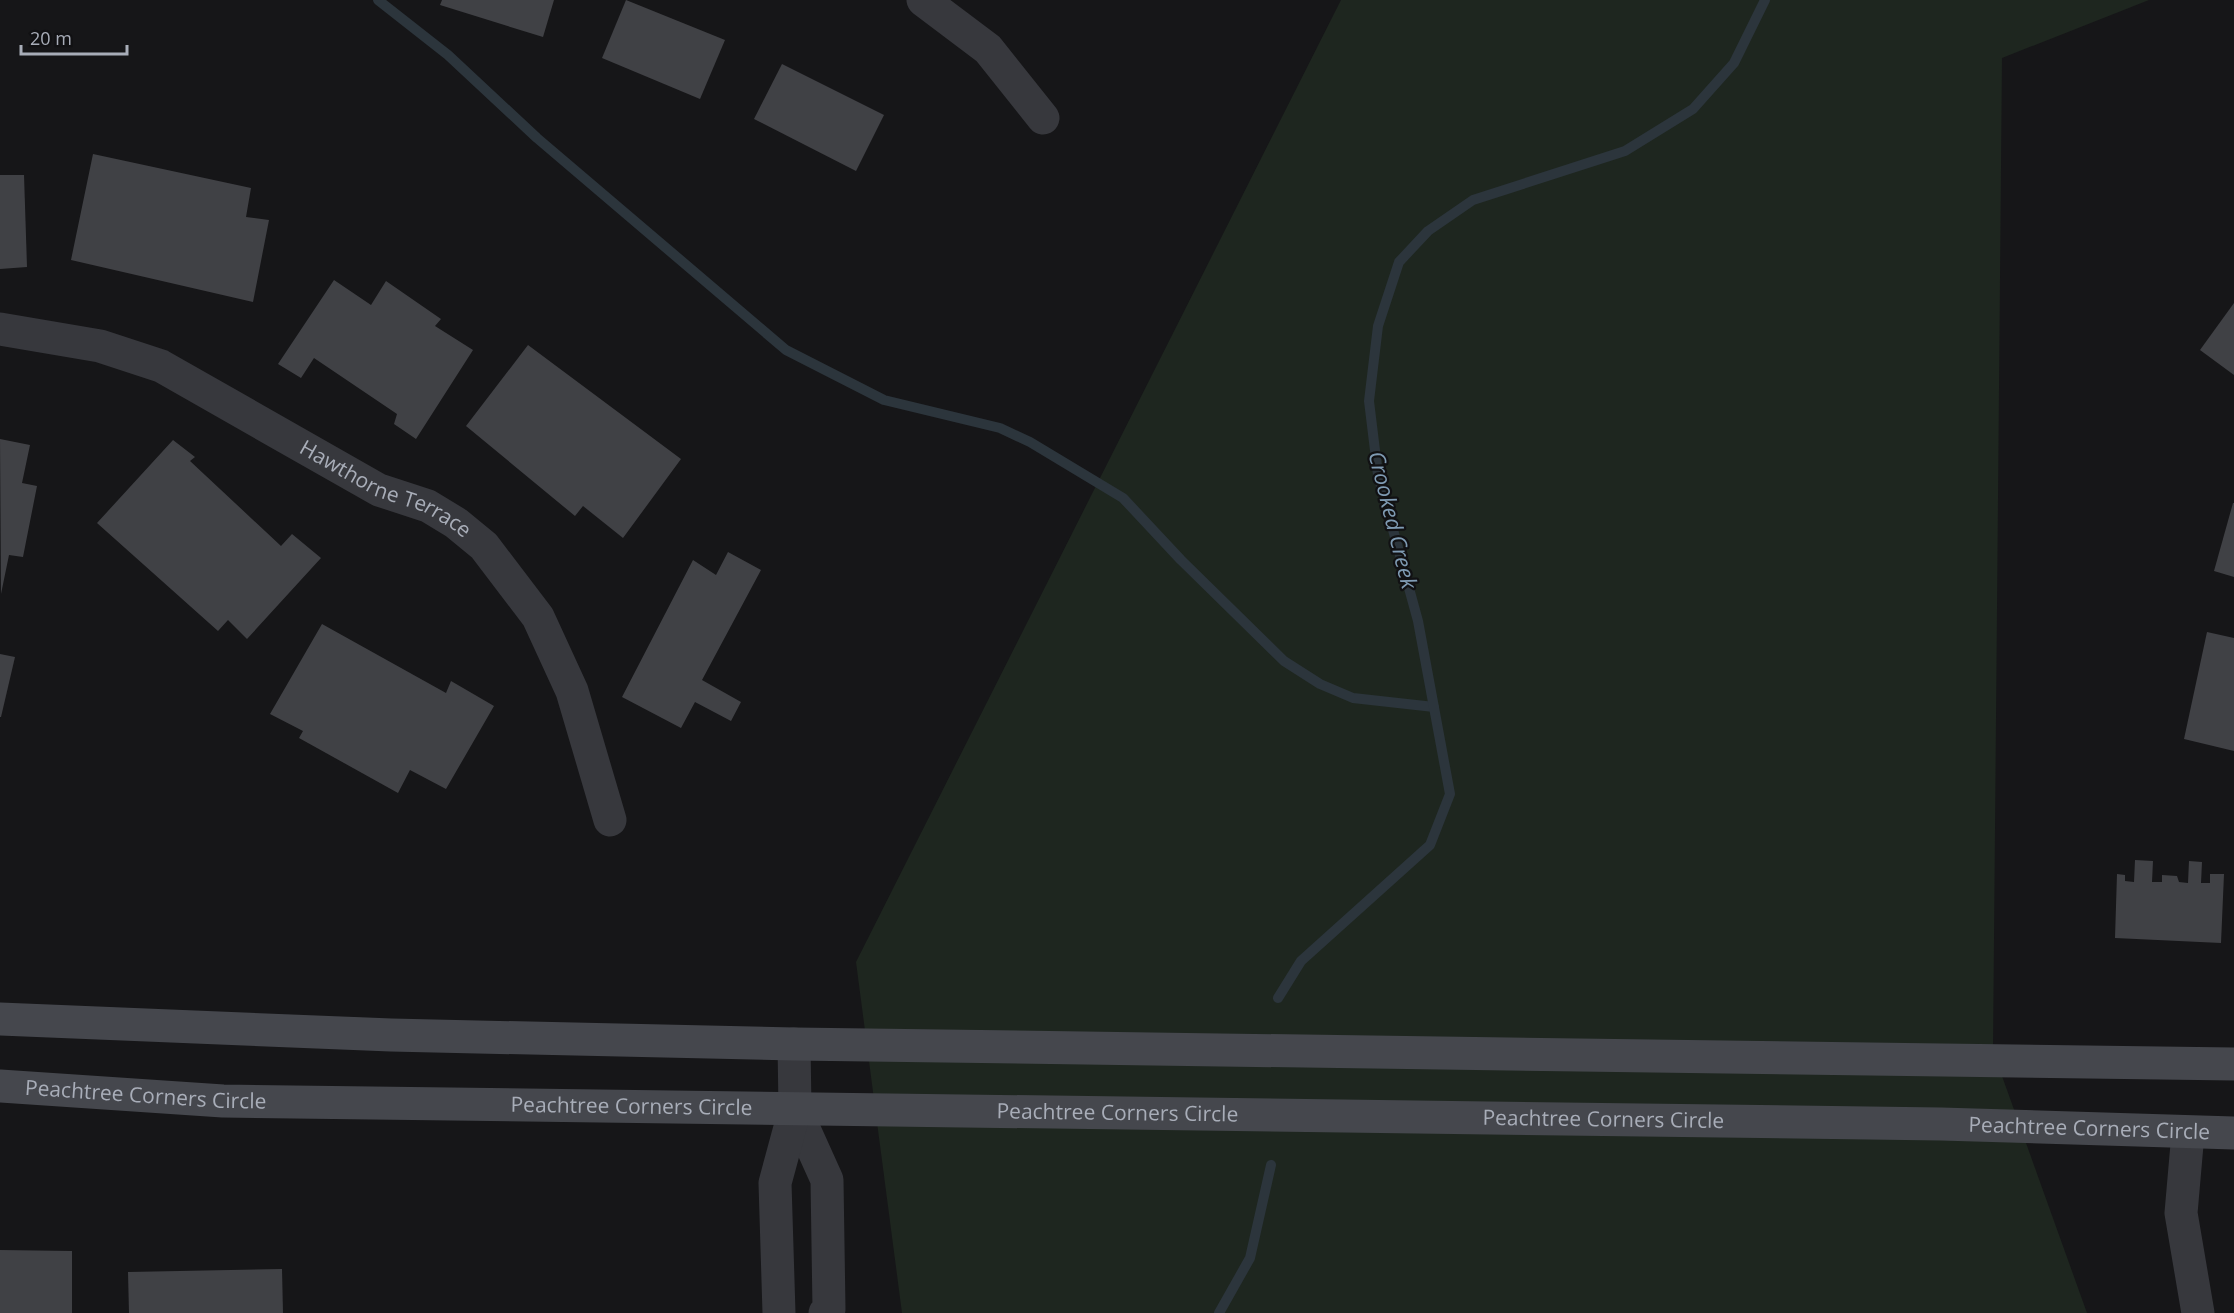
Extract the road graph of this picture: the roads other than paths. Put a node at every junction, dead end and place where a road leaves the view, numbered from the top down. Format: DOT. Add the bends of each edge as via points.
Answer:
graph roads {
  1 [pos="923,0"];
  2 [pos="1043,118"];
  3 [pos="0,329"];
  4 [pos="610,820"];
  5 [pos="0,1019"];
  6 [pos="794,1044"];
  7 [pos="2234,1064"];
  8 [pos="0,1086"];
  9 [pos="795,1109"];
  10 [pos="2188,1132"];
  11 [pos="2234,1133"];
  12 [pos="779,1313"];
  13 [pos="825,1313"];
  14 [pos="2198,1313"];
  1 -- 2 [label="street" via="988,49"];
  3 -- 4 [label="street, Hawthorne Terrace" via="100,346 161,366 379,490 428,506 456,523 484,546 538,617 572,691"];
  5 -- 6 [label="street" via="391,1035"];
  6 -- 7 [label="street"];
  6 -- 9 [label="street"];
  8 -- 9 [label="street, Peachtree Corners Circle" via="223,1101"];
  9 -- 10 [label="street, Peachtree Corners Circle" via="1941,1124"];
  9 -- 12 [label="street" via="775,1183"];
  9 -- 13 [label="street" via="827,1180 829,1309"];
  10 -- 11 [label="street, Peachtree Corners Circle"];
  10 -- 14 [label="street" via="2181,1213"];
}
